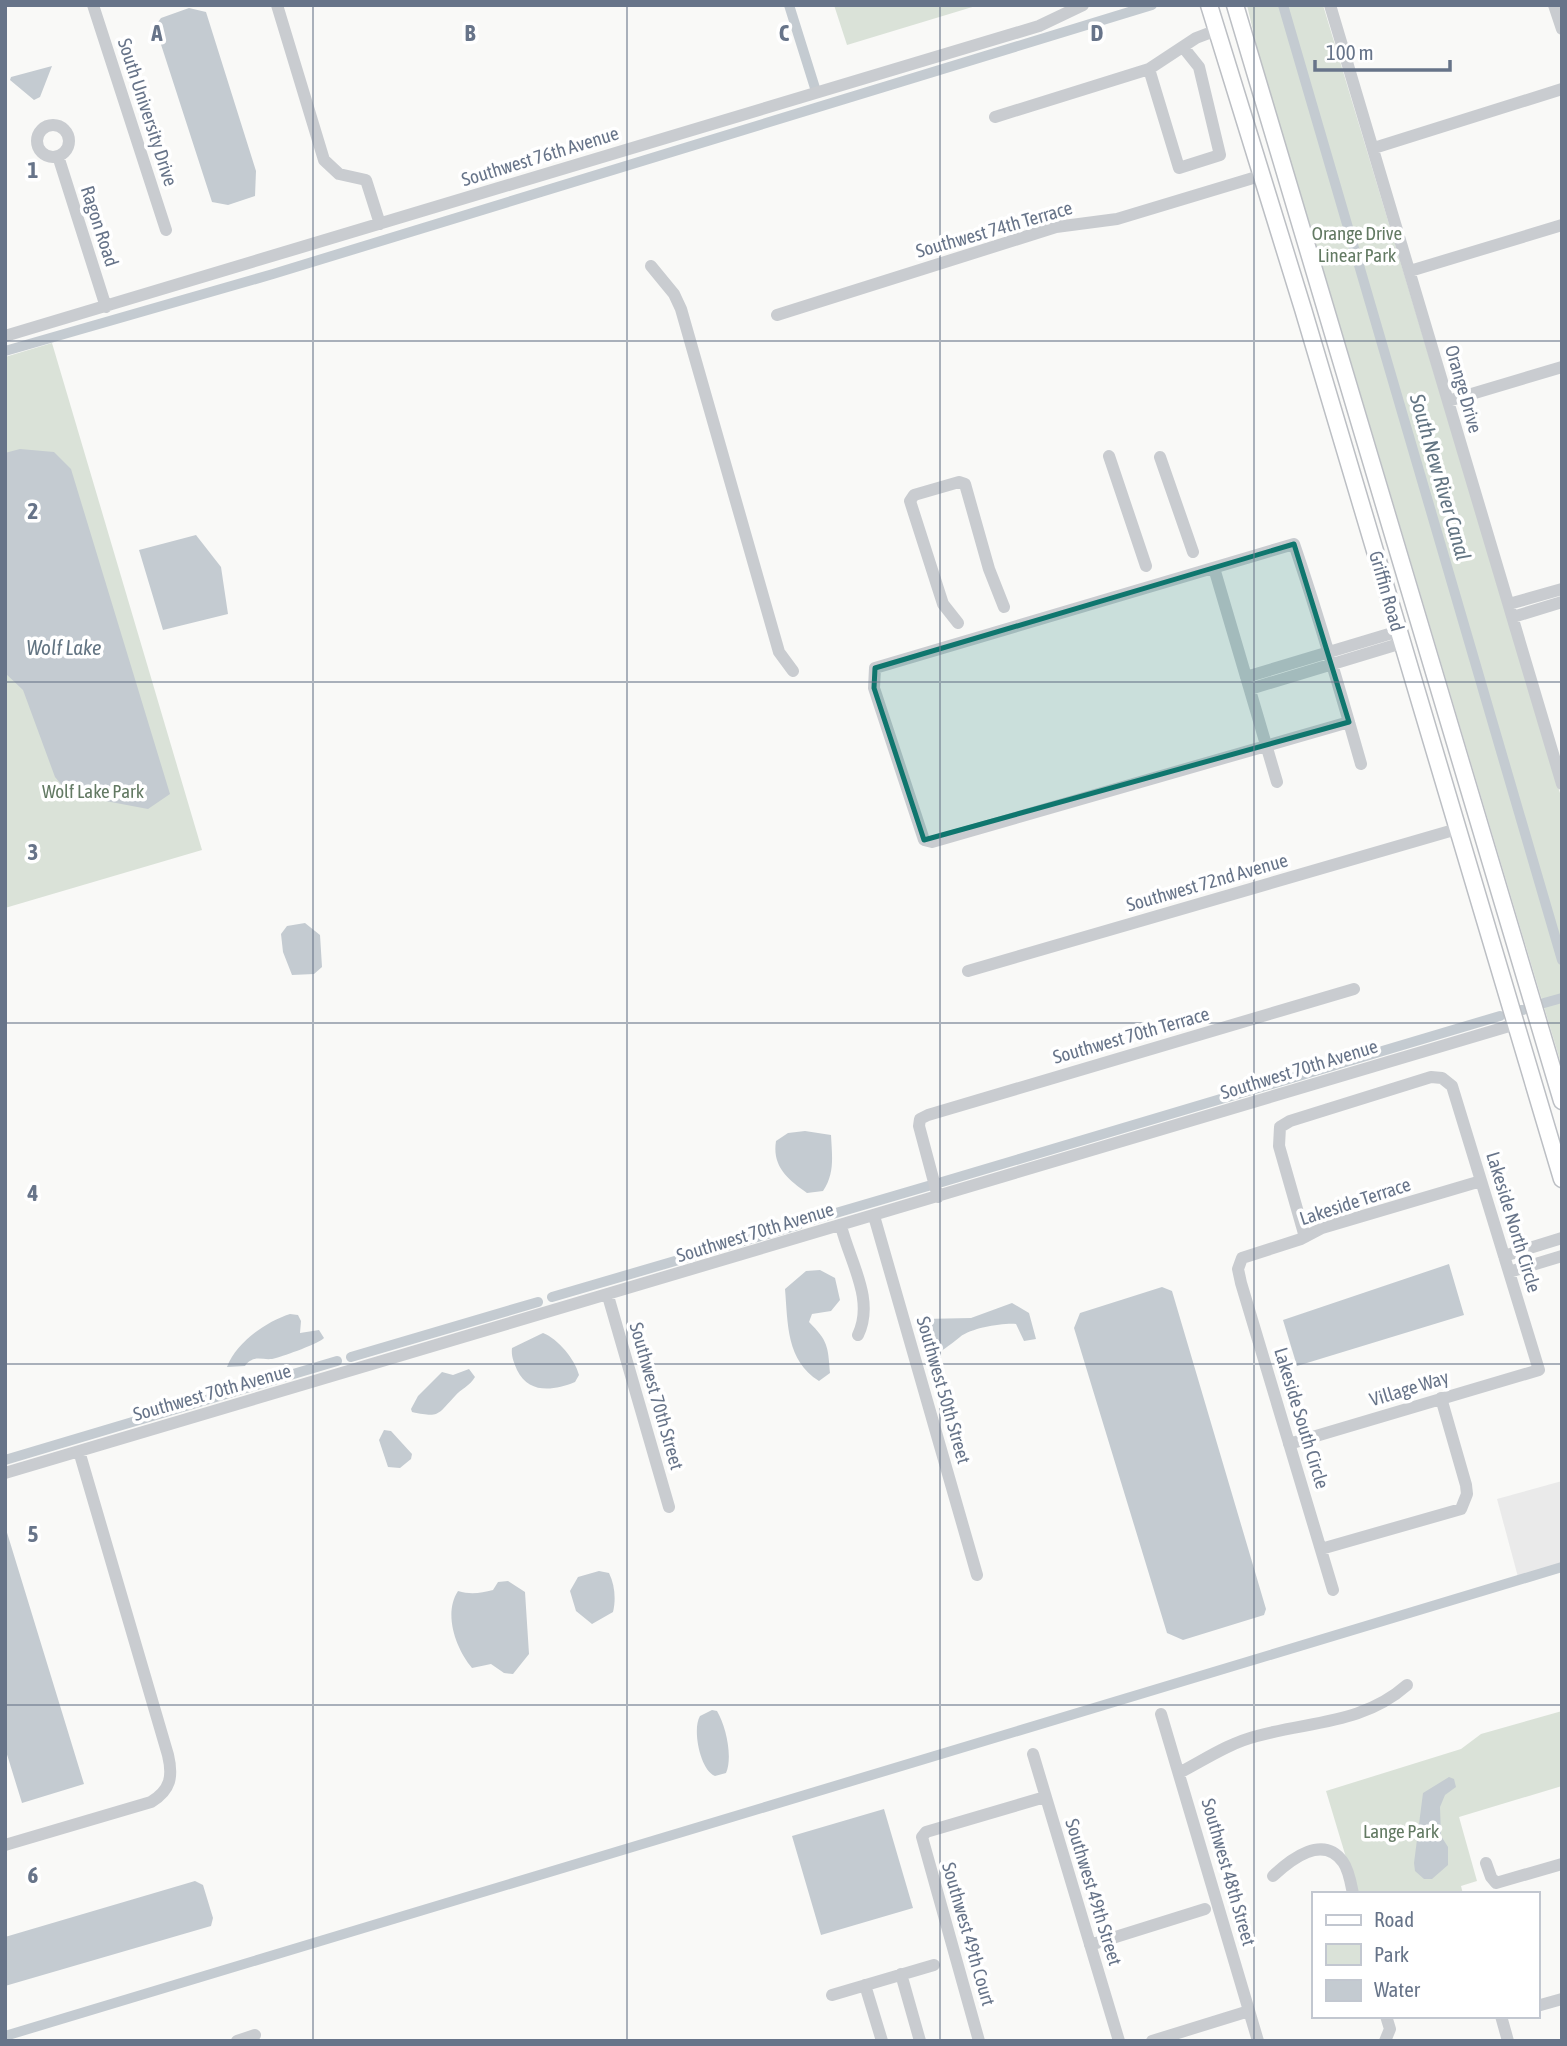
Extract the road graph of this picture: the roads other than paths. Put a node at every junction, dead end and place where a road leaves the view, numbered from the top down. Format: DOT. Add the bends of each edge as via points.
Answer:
graph roads {
  1 [pos="93,5"];
  2 [pos="277,5"];
  3 [pos="1083,5"];
  4 [pos="1209,5"];
  5 [pos="1235,5"];
  6 [pos="1330,5"];
  7 [pos="1554,5"];
  8 [pos="1562,29"];
  9 [pos="1217,30"];
  10 [pos="1183,47"];
  11 [pos="1149,69"];
  12 [pos="1562,89"];
  13 [pos="995,117"];
  14 [pos="1254,145"];
  15 [pos="1374,148"];
  16 [pos="58,156"];
  17 [pos="1280,156"];
  18 [pos="1263,175"];
  19 [pos="1292,194"];
  20 [pos="380,225"];
  21 [pos="1562,225"];
  22 [pos="166,230"];
  23 [pos="652,266"];
  24 [pos="1410,271"];
  25 [pos="106,307"];
  26 [pos="777,315"];
  27 [pos="5,336"];
  28 [pos="1562,367"];
  29 [pos="1448,401"];
  30 [pos="1109,456"];
  31 [pos="1160,457"];
  32 [pos="1193,552"];
  33 [pos="1146,566"];
  34 [pos="1214,568"];
  35 [pos="1562,589"];
  36 [pos="1562,602"];
  37 [pos="1004,607"];
  38 [pos="1511,610"];
  39 [pos="958,623"];
  40 [pos="1401,637"];
  41 [pos="1330,658"];
  42 [pos="793,671"];
  43 [pos="1248,683"];
  44 [pos="1349,722"];
  45 [pos="1266,745"];
  46 [pos="1361,764"];
  47 [pos="1277,782"];
  48 [pos="1562,784"];
  49 [pos="1457,829"];
  50 [pos="968,971"];
  51 [pos="1354,989"];
  52 [pos="1506,991"];
  53 [pos="1533,1005"];
  54 [pos="1516,1024"];
  55 [pos="1548,1054"];
  56 [pos="1562,1101"];
  57 [pos="1562,1179"];
  58 [pos="1481,1181"];
  59 [pos="938,1197"];
  60 [pos="874,1216"];
  61 [pos="841,1226"];
  62 [pos="1306,1237"];
  63 [pos="1562,1238"];
  64 [pos="1504,1256"];
  65 [pos="1562,1256"];
  66 [pos="1242,1258"];
  67 [pos="1509,1272"];
  68 [pos="608,1296"];
  69 [pos="858,1335"];
  70 [pos="1539,1370"];
  71 [pos="1441,1398"];
  72 [pos="1289,1444"];
  73 [pos="79,1451"];
  74 [pos="5,1473"];
  75 [pos="669,1507"];
  76 [pos="1321,1549"];
  77 [pos="977,1575"];
  78 [pos="1333,1590"];
  79 [pos="1407,1685"];
  80 [pos="1161,1714"];
  81 [pos="1032,1754"];
  82 [pos="1179,1773"];
  83 [pos="1045,1797"];
  84 [pos="5,1845"];
  85 [pos="1486,1863"];
  86 [pos="1562,1864"];
  87 [pos="1273,1876"];
  88 [pos="1352,1892"];
  89 [pos="1205,1909"];
  90 [pos="1090,1945"];
  91 [pos="934,1965"];
  92 [pos="901,1975"];
  93 [pos="865,1985"];
  94 [pos="832,1995"];
  95 [pos="1562,1999"];
  96 [pos="1539,2005"];
  97 [pos="1249,2011"];
  98 [pos="1387,2018"];
  99 [pos="1502,2018"];
  100 [pos="255,2035"];
  101 [pos="1386,2040"];
  102 [pos="237,2041"];
  103 [pos="882,2041"];
  104 [pos="920,2041"];
  105 [pos="979,2041"];
  106 [pos="1119,2041"];
  107 [pos="1152,2041"];
  108 [pos="1258,2041"];
  109 [pos="1508,2041"];
  1 -- 22 [label="street, South University Drive"];
  2 -- 20 [label="street" via="324,160 340,174 366,180"];
  3 -- 20 [label="street, Southwest 76th Avenue" via="1039,26"];
  4 -- 9 [label="main road, Griffin Road"];
  5 -- 17 [label="main road, Griffin Road"];
  6 -- 15 [label="street, Orange Drive"];
  7 -- 8 [label="street"];
  9 -- 10 [label="street"];
  9 -- 14 [label="main road, Griffin Road"];
  10 -- 11 [label="street"];
  10 -- 11 [label="street" via="1199,67 1220,155 1179,168"];
  11 -- 13 [label="street"];
  12 -- 15 [label="street"];
  14 -- 17 [label="main road" via="1269,156"];
  14 -- 18 [label="main road, Griffin Road"];
  15 -- 24 [label="street, Orange Drive"];
  16 -- 25 [label="street, Ragon Road"];
  17 -- 19 [label="main road, Griffin Road"];
  18 -- 19 [label="main road" via="1275,178"];
  18 -- 26 [label="street, Southwest 74th Terrace" via="1117,219 1056,227"];
  18 -- 40 [label="main road, Griffin Road"];
  19 -- 53 [label="main road, Griffin Road"];
  20 -- 25 [label="street, Southwest 76th Avenue"];
  21 -- 24 [label="street"];
  23 -- 42 [label="street" via="681,309 779,652"];
  24 -- 29 [label="street, Orange Drive"];
  25 -- 27 [label="street, Southwest 76th Avenue"];
  28 -- 29 [label="street"];
  29 -- 38 [label="street, Orange Drive"];
  30 -- 33 [label="street"];
  31 -- 32 [label="street"];
  34 -- 41 [label="street" via="1294,544"];
  34 -- 43 [label="street"];
  34 -- 45 [label="street" via="875,668 874,688 924,840 932,842"];
  35 -- 38 [label="street"];
  36 -- 38 [label="street"];
  37 -- 39 [label="street" via="965,484 914,495 910,501 943,604"];
  38 -- 48 [label="street, Orange Drive"];
  40 -- 41 [label="street"];
  40 -- 49 [label="main road, Griffin Road"];
  41 -- 43 [label="street"];
  41 -- 44 [label="street"];
  43 -- 45 [label="street"];
  44 -- 45 [label="street"];
  44 -- 46 [label="street"];
  45 -- 47 [label="street"];
  49 -- 50 [label="street, Southwest 72nd Avenue"];
  49 -- 52 [label="main road, Griffin Road"];
  51 -- 59 [label="street, Southwest 70th Terrace" via="920,1119"];
  52 -- 53 [label="main road" via="1521,1004"];
  52 -- 54 [label="main road, Griffin Road"];
  53 -- 55 [label="main road, Griffin Road"];
  54 -- 55 [label="main road" via="1535,1035"];
  54 -- 57 [label="main road, Griffin Road"];
  54 -- 59 [label="street, Southwest 70th Avenue"];
  55 -- 56 [label="main road, Griffin Road"];
  58 -- 62 [label="street, Lakeside Terrace" via="1322,1228"];
  58 -- 62 [label="street, Lakeside North Circle" via="1452,1086 1442,1078 1431,1077 1290,1121 1280,1127 1279,1146"];
  58 -- 64 [label="street, Lakeside North Circle"];
  59 -- 60 [label="street, Southwest 70th Avenue"];
  60 -- 61 [label="street, Southwest 70th Avenue"];
  60 -- 77 [label="street, Southwest 50th Street"];
  61 -- 68 [label="street, Southwest 70th Avenue"];
  61 -- 69 [label="street" via="866,1305"];
  62 -- 66 [label="street, Lakeside Terrace"];
  63 -- 64 [label="street"];
  64 -- 67 [label="street, Lakeside North Circle"];
  65 -- 67 [label="street"];
  66 -- 72 [label="street, Lakeside South Circle" via="1238,1269 1241,1283"];
  67 -- 70 [label="street, Lakeside North Circle"];
  68 -- 73 [label="street, Southwest 70th Avenue"];
  68 -- 75 [label="street, Southwest 70th Street"];
  70 -- 71 [label="street, Village Way"];
  71 -- 72 [label="street, Village Way"];
  71 -- 76 [label="street" via="1466,1485 1461,1509"];
  72 -- 76 [label="street, Lakeside South Circle"];
  73 -- 74 [label="street, Southwest 70th Avenue"];
  73 -- 84 [label="street" via="168,1755 170,1783 162,1796 151,1802"];
  76 -- 78 [label="street, Lakeside South Circle"];
  79 -- 82 [label="street" via="1356,1716 1255,1736"];
  80 -- 82 [label="street, Southwest 48th Street"];
  81 -- 83 [label="street, Southwest 49th Street"];
  82 -- 97 [label="street, Southwest 48th Street"];
  83 -- 90 [label="street, Southwest 49th Street"];
  83 -- 105 [label="street, Southwest 49th Court" via="926,1832 922,1837"];
  85 -- 86 [label="street" via="1496,1883"];
  87 -- 88 [label="street" via="1293,1857 1318,1849 1333,1852 1345,1864"];
  89 -- 90 [label="street"];
  90 -- 106 [label="street, Southwest 49th Street"];
  91 -- 92 [label="street"];
  92 -- 93 [label="street"];
  92 -- 104 [label="street"];
  93 -- 94 [label="street"];
  93 -- 103 [label="street"];
  95 -- 96 [label="street"];
  97 -- 107 [label="street"];
  97 -- 108 [label="street, Southwest 48th Street"];
  98 -- 101 [label="street" via="1390,2029"];
  99 -- 109 [label="street"];
  100 -- 102 [label="street"];
}
